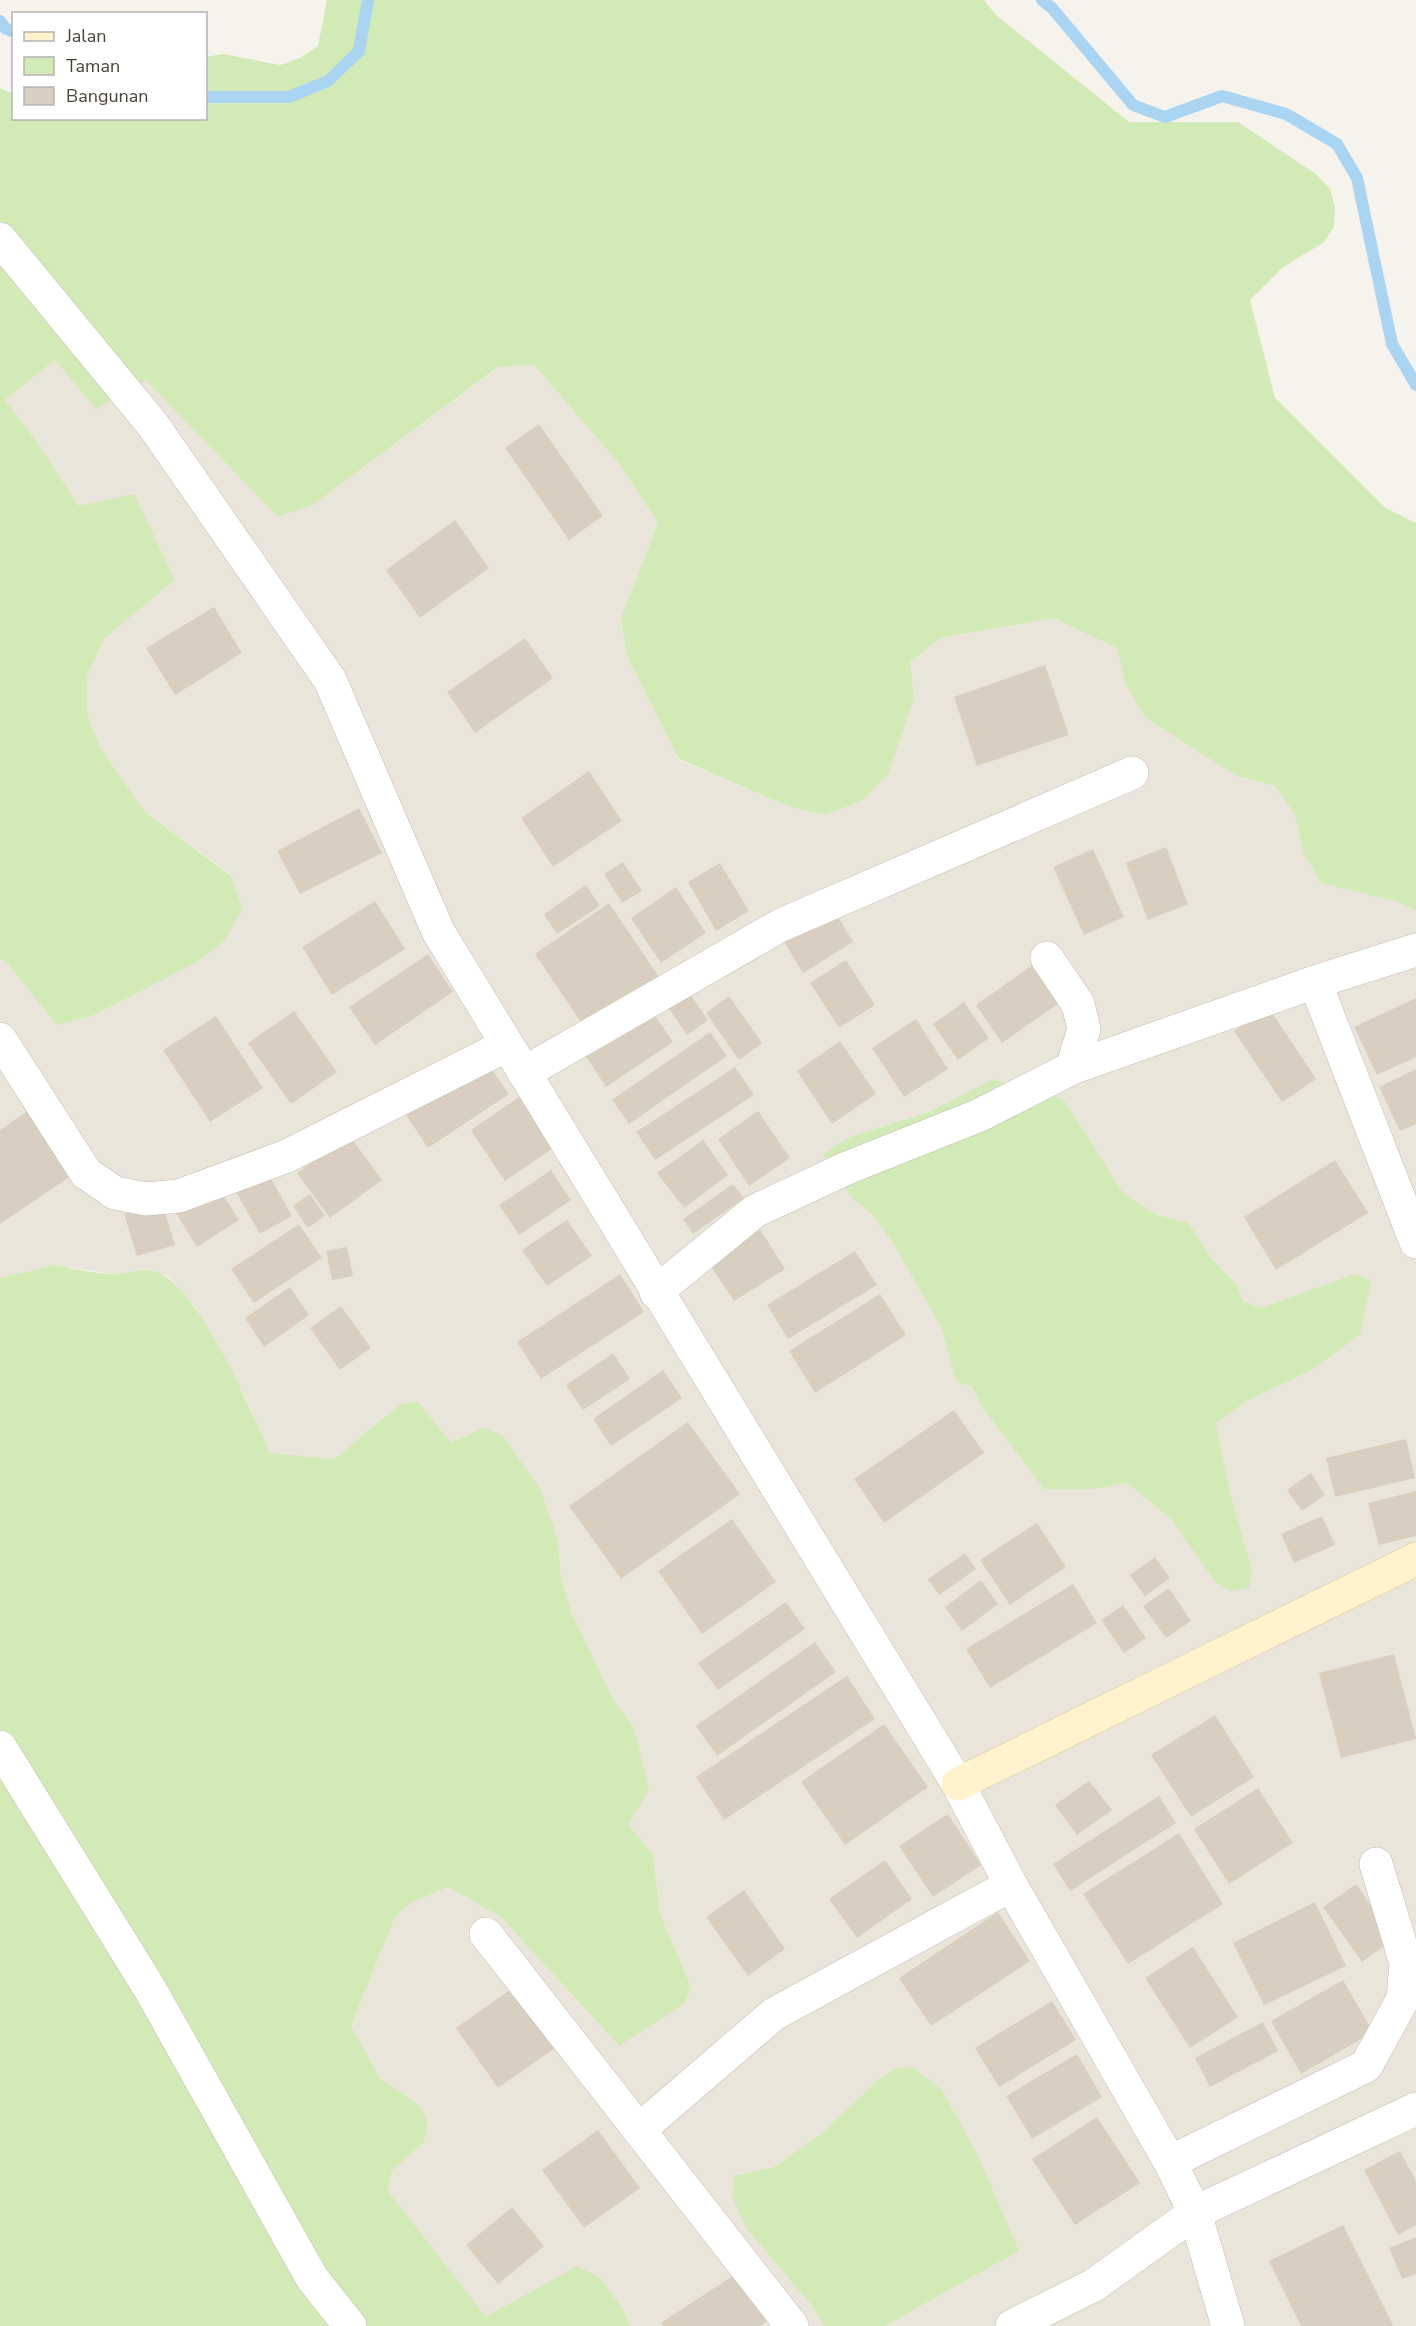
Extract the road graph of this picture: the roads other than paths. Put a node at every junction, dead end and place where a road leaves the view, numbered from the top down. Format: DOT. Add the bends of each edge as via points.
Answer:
graph roads {
  1 [pos="0,239"];
  2 [pos="1132,773"];
  3 [pos="1416,950"];
  4 [pos="1047,958"];
  5 [pos="1315,982"];
  6 [pos="0,1039"];
  7 [pos="507,1045"];
  8 [pos="1072,1068"];
  9 [pos="524,1073"];
  10 [pos="13,1082"];
  11 [pos="1416,1242"];
  12 [pos="656,1292"];
  13 [pos="1416,1559"];
  14 [pos="0,1747"];
  15 [pos="957,1784"];
  16 [pos="1377,1864"];
  17 [pos="1011,1885"];
  18 [pos="486,1934"];
  19 [pos="1416,2109"];
  20 [pos="639,2130"];
  21 [pos="1170,2162"];
  22 [pos="1195,2213"];
  23 [pos="350,2326"];
  24 [pos="792,2326"];
  25 [pos="1012,2326"];
  26 [pos="1228,2326"];
  1 -- 7 [label="street" via="153,425 330,680 438,931"];
  2 -- 9 [label="street" via="781,925"];
  3 -- 5 [label="street"];
  4 -- 8 [label="street" via="1078,1004 1082,1020 1084,1029"];
  5 -- 8 [label="street"];
  5 -- 11 [label="street"];
  6 -- 10 [label="street"];
  7 -- 9 [label="street"];
  7 -- 10 [label="street" via="287,1156 179,1196 146,1199 115,1193 86,1173"];
  8 -- 12 [label="street" via="980,1115 846,1168 755,1211"];
  9 -- 12 [label="street"];
  12 -- 15 [label="street"];
  13 -- 15 [label="street"];
  14 -- 23 [label="street" via="150,1989 312,2278"];
  15 -- 17 [label="street"];
  16 -- 21 [label="street" via="1406,1963 1403,1999 1366,2066"];
  17 -- 20 [label="street" via="774,2014"];
  17 -- 21 [label="street"];
  18 -- 20 [label="street"];
  19 -- 22 [label="street"];
  20 -- 24 [label="street"];
  21 -- 22 [label="street"];
  22 -- 25 [label="street" via="1094,2285"];
  22 -- 26 [label="street"];
}
